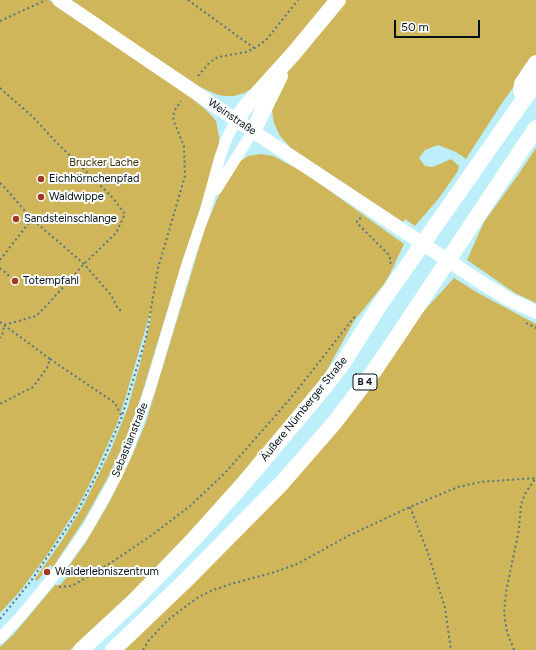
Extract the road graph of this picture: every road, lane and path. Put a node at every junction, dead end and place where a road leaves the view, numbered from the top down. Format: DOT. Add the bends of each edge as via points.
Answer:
graph roads {
  1 [pos="46,0"];
  2 [pos="59,0"];
  3 [pos="188,0"];
  4 [pos="298,0"];
  5 [pos="338,0"];
  6 [pos="0,21"];
  7 [pos="254,48"];
  8 [pos="294,53"];
  9 [pos="536,63"];
  10 [pos="198,76"];
  11 [pos="536,82"];
  12 [pos="0,88"];
  13 [pos="181,101"];
  14 [pos="517,111"];
  15 [pos="236,120"];
  16 [pos="536,128"];
  17 [pos="253,131"];
  18 [pos="0,183"];
  19 [pos="205,212"];
  20 [pos="32,219"];
  21 [pos="366,220"];
  22 [pos="0,260"];
  23 [pos="84,264"];
  24 [pos="390,266"];
  25 [pos="0,268"];
  26 [pos="15,281"];
  27 [pos="122,311"];
  28 [pos="536,312"];
  29 [pos="357,314"];
  30 [pos="0,322"];
  31 [pos="4,325"];
  32 [pos="0,338"];
  33 [pos="50,359"];
  34 [pos="0,404"];
  35 [pos="122,417"];
  36 [pos="535,478"];
  37 [pos="410,507"];
  38 [pos="46,585"];
  39 [pos="0,619"];
  40 [pos="0,638"];
  41 [pos="81,650"];
  42 [pos="113,650"];
  43 [pos="143,650"];
  44 [pos="451,650"];
  45 [pos="514,650"];
  1 -- 6 [label="path"];
  2 -- 15 [label="main road, Weinstraße"];
  3 -- 7 [label="path"];
  4 -- 7 [label="path" via="267,40"];
  5 -- 8 [label="highway"];
  7 -- 10 [label="path" via="218,57"];
  8 -- 15 [label="highway" via="260,89"];
  8 -- 17 [label="highway" via="276,82"];
  9 -- 14 [label="highway" via="522,84"];
  11 -- 14 [label="highway, Äußere Nürnberger Straße / B 4"];
  12 -- 23 [label="path" via="34,118 112,197 125,214 116,233"];
  13 -- 35 [label="path" via="173,116 184,146 185,176 158,268 146,338"];
  14 -- 41 [label="highway, Äußere Nürnberger Straße / B 4" via="327,384 250,477 194,539 135,600"];
  15 -- 17 [label="main road, Weinstraße"];
  15 -- 19 [label="street, Sebastianstraße" via="220,157"];
  16 -- 42 [label="highway, B 4" via="398,337 335,422 281,484"];
  17 -- 19 [label="street, Sebastianstraße" via="223,177"];
  17 -- 28 [label="main road, Weinstraße" via="479,281"];
  18 -- 20 [label="path"];
  19 -- 38 [label="street, Sebastianstraße" via="150,389 129,447 87,529"];
  20 -- 22 [label="path"];
  20 -- 23 [label="path"];
  21 -- 24 [label="path" via="361,218 357,223 389,255"];
  23 -- 27 [label="path"];
  23 -- 31 [label="path" via="36,316"];
  25 -- 26 [label="path"];
  29 -- 38 [label="path" via="290,399 225,473 190,506 152,535 72,586"];
  30 -- 31 [label="path"];
  31 -- 32 [label="path"];
  31 -- 33 [label="path"];
  33 -- 34 [label="path" via="47,368 33,387"];
  33 -- 35 [label="path" via="115,402"];
  35 -- 39 [label="path" via="75,516 31,582"];
  36 -- 37 [label="path" via="480,482 458,487"];
  36 -- 45 [label="path" via="521,504 506,592 504,613 507,632"];
  37 -- 43 [label="path" via="348,536 298,564 213,590 197,598 169,619"];
  37 -- 44 [label="path" via="445,608"];
  38 -- 40 [label="street, Sebastianstraße"];
}
